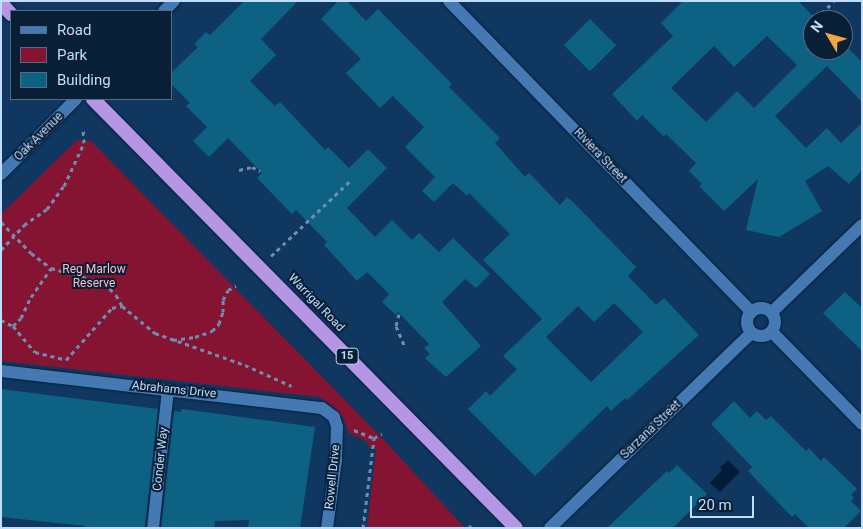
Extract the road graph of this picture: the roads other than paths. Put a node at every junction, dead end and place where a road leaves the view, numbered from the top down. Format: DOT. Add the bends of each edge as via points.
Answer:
graph roads {
  1 [pos="174,1"];
  2 [pos="449,1"];
  3 [pos="1,3"];
  4 [pos="165,10"];
  5 [pos="10,13"];
  6 [pos="75,100"];
  7 [pos="94,100"];
  8 [pos="1,174"];
  9 [pos="862,225"];
  10 [pos="751,312"];
  11 [pos="772,312"];
  12 [pos="772,332"];
  13 [pos="751,333"];
  14 [pos="1,371"];
  15 [pos="168,390"];
  16 [pos="862,424"];
  17 [pos="337,427"];
  18 [pos="496,508"];
  19 [pos="153,528"];
  20 [pos="327,528"];
  21 [pos="510,528"];
  22 [pos="516,528"];
  23 [pos="550,528"];
  1 -- 4 [label="street"];
  2 -- 10 [label="street, Riviera Street"];
  3 -- 5 [label="highway"];
  6 -- 8 [label="street, Oak Avenue"];
  7 -- 18 [label="highway, Warrigal Road / 15"];
  9 -- 11 [label="street"];
  10 -- 11 [label="street" via="764,308"];
  10 -- 13 [label="street" via="746,322"];
  11 -- 12 [label="street" via="776,324"];
  12 -- 13 [label="street" via="762,337"];
  12 -- 16 [label="street"];
  13 -- 23 [label="street, Sarzana Street"];
  14 -- 15 [label="street, Abrahams Drive"];
  15 -- 17 [label="street, Abrahams Drive" via="322,408 334,417"];
  15 -- 19 [label="street, Conder Way"];
  17 -- 20 [label="street, Rowell Drive"];
  18 -- 21 [label="street" via="513,525"];
  18 -- 22 [label="highway, Warrigal Road / 15"];
}
